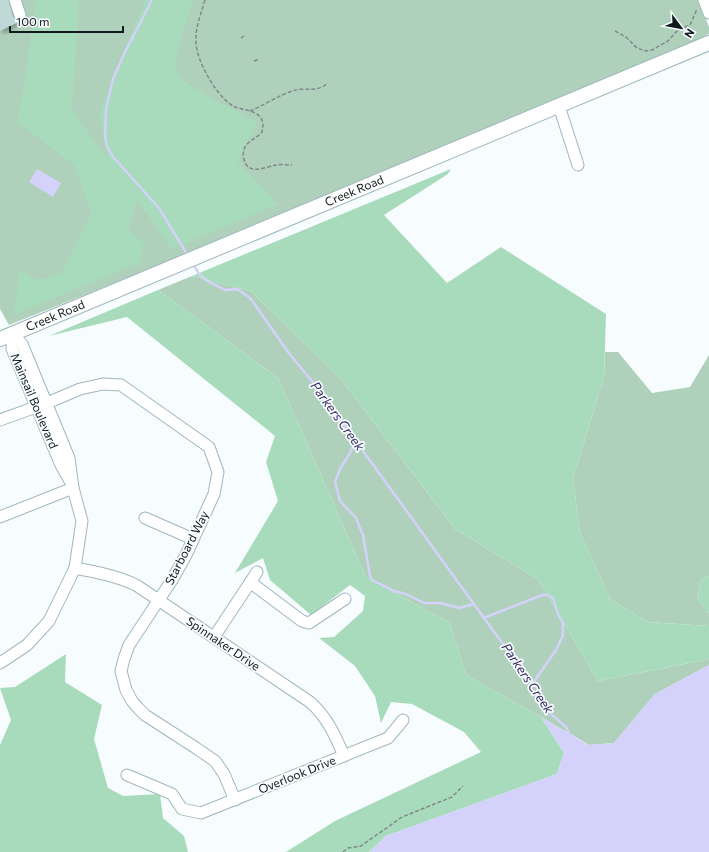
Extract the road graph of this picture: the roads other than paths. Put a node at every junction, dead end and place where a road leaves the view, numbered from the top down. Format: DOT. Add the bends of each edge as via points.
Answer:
graph roads {
  1 [pos="15,0"];
  2 [pos="701,3"];
  3 [pos="709,13"];
  4 [pos="20,16"];
  5 [pos="709,43"];
  6 [pos="558,106"];
  7 [pos="578,165"];
  8 [pos="6,337"];
  9 [pos="47,403"];
  10 [pos="36,407"];
  11 [pos="0,420"];
  12 [pos="73,488"];
  13 [pos="0,517"];
  14 [pos="145,518"];
  15 [pos="193,540"];
  16 [pos="75,568"];
  17 [pos="257,572"];
  18 [pos="250,582"];
  19 [pos="345,599"];
  20 [pos="159,600"];
  21 [pos="214,637"];
  22 [pos="0,663"];
  23 [pos="403,720"];
  24 [pos="344,756"];
  25 [pos="127,775"];
  26 [pos="235,800"];
  1 -- 4 [label="street"];
  2 -- 3 [label="street"];
  5 -- 6 [label="main road, Creek Road"];
  6 -- 7 [label="street"];
  6 -- 8 [label="main road, Creek Road"];
  8 -- 9 [label="street, Mainsail Boulevard" via="22,344"];
  8 -- 10 [label="street, Mainsail Boulevard"];
  9 -- 12 [label="street, Mainsail Boulevard" via="69,458"];
  9 -- 15 [label="street, Starboard Way" via="80,389 103,384 121,385 209,447 218,472 214,494"];
  10 -- 11 [label="street"];
  10 -- 12 [label="street, Mainsail Boulevard"];
  12 -- 13 [label="street"];
  12 -- 16 [label="street, Mainsail Boulevard" via="82,521"];
  14 -- 15 [label="street"];
  15 -- 20 [label="street, Starboard Way"];
  16 -- 20 [label="street, Spinnaker Drive" via="127,581"];
  16 -- 22 [label="street, Mainsail Boulevard" via="49,621 26,645"];
  17 -- 18 [label="street"];
  18 -- 19 [label="street" via="302,621 309,623"];
  18 -- 21 [label="street"];
  20 -- 21 [label="street, Spinnaker Drive"];
  20 -- 26 [label="street, Starboard Way" via="124,659 121,671 126,690 145,715 215,762 224,774"];
  21 -- 24 [label="street, Spinnaker Drive" via="320,711 331,727"];
  23 -- 24 [label="street, Overlook Drive" via="388,738"];
  24 -- 26 [label="street, Overlook Drive"];
  25 -- 26 [label="street, Overlook Drive" via="172,794 182,809 201,813"];
}
